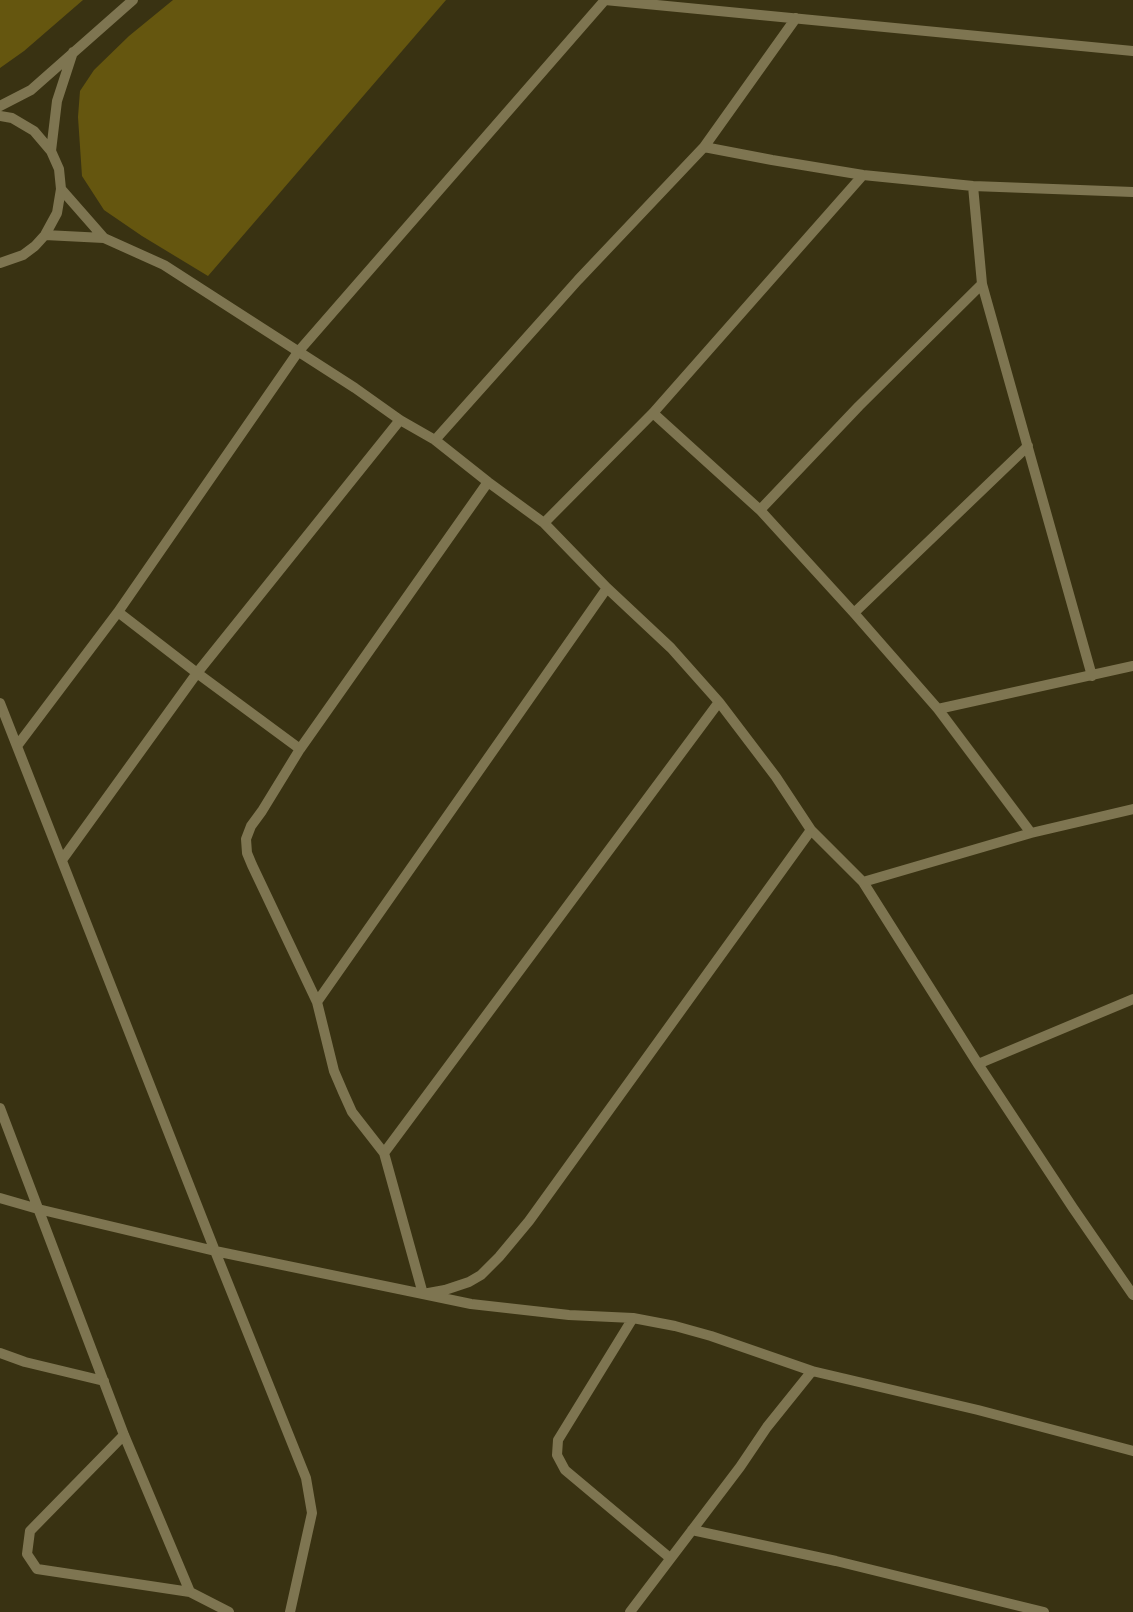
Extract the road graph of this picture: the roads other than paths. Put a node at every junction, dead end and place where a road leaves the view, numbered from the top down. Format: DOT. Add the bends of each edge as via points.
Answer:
graph roads {
  1 [pos="133,0"];
  2 [pos="605,0"];
  3 [pos="796,18"];
  4 [pos="73,52"];
  5 [pos="1133,52"];
  6 [pos="0,106"];
  7 [pos="0,116"];
  8 [pos="704,147"];
  9 [pos="51,151"];
  10 [pos="863,174"];
  11 [pos="973,186"];
  12 [pos="61,189"];
  13 [pos="1133,192"];
  14 [pos="46,235"];
  15 [pos="104,238"];
  16 [pos="0,263"];
  17 [pos="982,284"];
  18 [pos="298,352"];
  19 [pos="653,413"];
  20 [pos="400,420"];
  21 [pos="435,440"];
  22 [pos="1028,446"];
  23 [pos="488,482"];
  24 [pos="760,510"];
  25 [pos="544,523"];
  26 [pos="607,588"];
  27 [pos="118,612"];
  28 [pos="854,613"];
  29 [pos="1133,666"];
  30 [pos="197,673"];
  31 [pos="1092,676"];
  32 [pos="719,702"];
  33 [pos="0,703"];
  34 [pos="938,709"];
  35 [pos="17,746"];
  36 [pos="300,749"];
  37 [pos="1133,809"];
  38 [pos="812,830"];
  39 [pos="1031,833"];
  40 [pos="62,860"];
  41 [pos="863,882"];
  42 [pos="1133,1000"];
  43 [pos="317,1002"];
  44 [pos="978,1064"];
  45 [pos="0,1108"];
  46 [pos="384,1153"];
  47 [pos="0,1198"];
  48 [pos="38,1209"];
  49 [pos="215,1251"];
  50 [pos="423,1294"];
  51 [pos="1133,1295"];
  52 [pos="633,1318"];
  53 [pos="0,1353"];
  54 [pos="812,1370"];
  55 [pos="104,1381"];
  56 [pos="124,1435"];
  57 [pos="1133,1451"];
  58 [pos="692,1530"];
  59 [pos="670,1558"];
  60 [pos="190,1592"];
  61 [pos="229,1612"];
  62 [pos="290,1612"];
  63 [pos="630,1612"];
  64 [pos="1044,1612"];
  1 -- 4 [label="street"];
  2 -- 3 [label="street"];
  2 -- 18 [label="street"];
  3 -- 5 [label="street"];
  3 -- 8 [label="street"];
  4 -- 6 [label="street" via="31,90"];
  4 -- 9 [label="street" via="58,101"];
  7 -- 9 [label="street" via="12,118 34,131"];
  8 -- 10 [label="street"];
  8 -- 21 [label="street" via="578,280"];
  9 -- 12 [label="street" via="58,169"];
  10 -- 11 [label="street"];
  10 -- 19 [label="street"];
  11 -- 13 [label="street"];
  11 -- 17 [label="street"];
  12 -- 14 [label="street" via="57,213"];
  12 -- 15 [label="street"];
  14 -- 15 [label="street"];
  14 -- 16 [label="street" via="23,256"];
  15 -- 18 [label="street" via="164,265"];
  17 -- 22 [label="street"];
  17 -- 24 [label="street" via="859,406"];
  18 -- 20 [label="street"];
  18 -- 27 [label="street"];
  19 -- 24 [label="street"];
  19 -- 25 [label="street"];
  20 -- 21 [label="street"];
  20 -- 30 [label="street"];
  21 -- 23 [label="street"];
  22 -- 28 [label="street"];
  22 -- 31 [label="street"];
  23 -- 25 [label="street"];
  23 -- 36 [label="street"];
  24 -- 28 [label="street"];
  25 -- 26 [label="street"];
  26 -- 32 [label="street" via="671,648"];
  26 -- 43 [label="street"];
  27 -- 30 [label="street"];
  27 -- 35 [label="street"];
  28 -- 34 [label="street"];
  29 -- 31 [label="street"];
  30 -- 36 [label="street"];
  30 -- 40 [label="street"];
  31 -- 34 [label="street"];
  32 -- 38 [label="street" via="776,777"];
  32 -- 46 [label="street"];
  33 -- 35 [label="street"];
  34 -- 39 [label="street"];
  35 -- 40 [label="street"];
  36 -- 43 [label="street" via="251,826 246,845 247,853"];
  37 -- 39 [label="street"];
  38 -- 41 [label="street"];
  38 -- 50 [label="street" via="529,1221 499,1257 481,1275 469,1282"];
  39 -- 41 [label="street"];
  40 -- 49 [label="street"];
  41 -- 44 [label="street"];
  42 -- 44 [label="street"];
  43 -- 46 [label="street" via="334,1071 342,1092 352,1112"];
  44 -- 51 [label="street"];
  45 -- 48 [label="street"];
  46 -- 50 [label="street"];
  47 -- 48 [label="street"];
  48 -- 49 [label="street"];
  48 -- 55 [label="street"];
  49 -- 50 [label="street"];
  49 -- 62 [label="street" via="306,1478 312,1512"];
  50 -- 52 [label="street" via="471,1304 569,1315"];
  52 -- 54 [label="street" via="711,1336"];
  52 -- 59 [label="street" via="558,1440 557,1455 565,1470"];
  53 -- 55 [label="street" via="25,1362"];
  54 -- 57 [label="street"];
  54 -- 58 [label="street"];
  55 -- 56 [label="street"];
  56 -- 60 [label="street"];
  56 -- 60 [label="street" via="30,1531 27,1554 37,1569"];
  58 -- 59 [label="street"];
  58 -- 64 [label="street" via="836,1561"];
  59 -- 63 [label="street"];
  60 -- 61 [label="street"];
}
